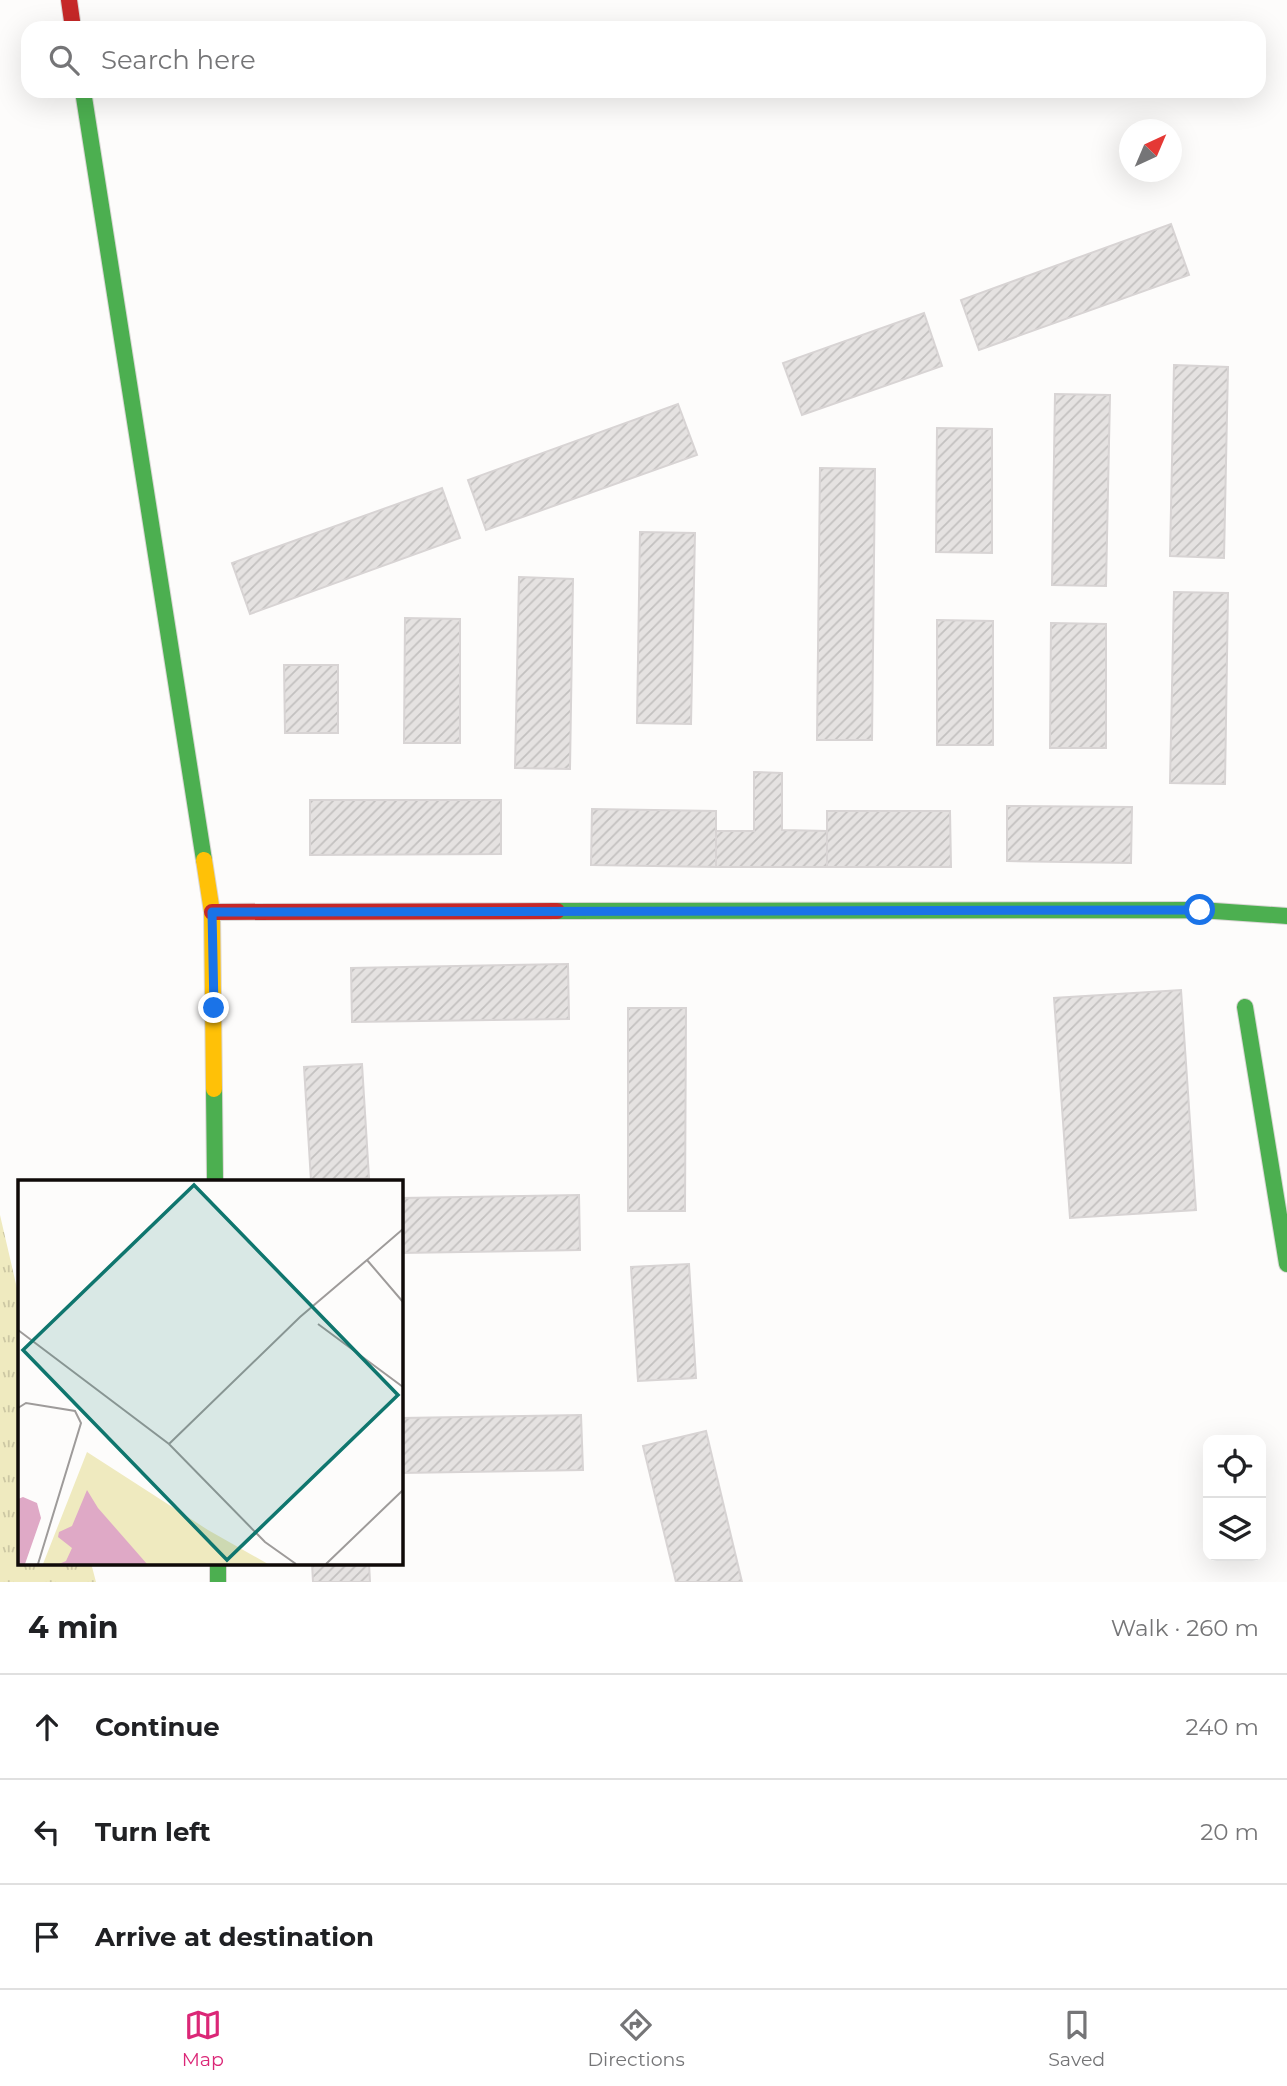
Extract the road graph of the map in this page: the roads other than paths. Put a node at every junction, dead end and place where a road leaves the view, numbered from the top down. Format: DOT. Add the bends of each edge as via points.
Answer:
graph roads {
  1 [pos="69,0"];
  2 [pos="72,21"];
  3 [pos="84,98"];
  4 [pos="212,912"];
  5 [pos="1287,916"];
  6 [pos="1245,1007"];
  7 [pos="215,1180"];
  8 [pos="1287,1264"];
  9 [pos="218,1564"];
  10 [pos="218,1582"];
  1 -- 2 [label="street"];
  3 -- 4 [label="street"];
  4 -- 5 [label="street" via="1200,910"];
  4 -- 7 [label="street"];
  6 -- 8 [label="street"];
  9 -- 10 [label="street"];
}
